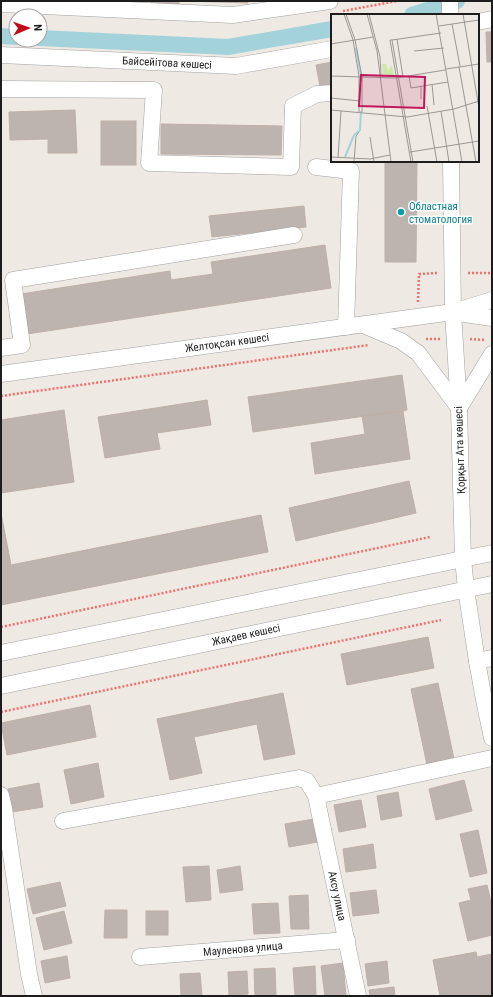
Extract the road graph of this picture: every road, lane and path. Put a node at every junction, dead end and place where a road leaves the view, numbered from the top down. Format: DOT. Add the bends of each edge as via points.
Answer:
graph roads {
  1 [pos="330,1"];
  2 [pos="450,1"];
  3 [pos="1,4"];
  4 [pos="83,4"];
  5 [pos="275,5"];
  6 [pos="450,14"];
  7 [pos="492,19"];
  8 [pos="479,22"];
  9 [pos="331,49"];
  10 [pos="1,55"];
  11 [pos="1,89"];
  12 [pos="331,93"];
  13 [pos="451,162"];
  14 [pos="316,167"];
  15 [pos="294,235"];
  16 [pos="492,300"];
  17 [pos="453,312"];
  18 [pos="492,318"];
  19 [pos="354,326"];
  20 [pos="369,345"];
  21 [pos="1,348"];
  22 [pos="492,354"];
  23 [pos="1,374"];
  24 [pos="1,396"];
  25 [pos="459,408"];
  26 [pos="430,537"];
  27 [pos="492,553"];
  28 [pos="463,559"];
  29 [pos="492,584"];
  30 [pos="466,589"];
  31 [pos="441,620"];
  32 [pos="1,627"];
  33 [pos="1,653"];
  34 [pos="484,659"];
  35 [pos="1,686"];
  36 [pos="488,699"];
  37 [pos="1,712"];
  38 [pos="492,738"];
  39 [pos="492,758"];
  40 [pos="1,795"];
  41 [pos="316,796"];
  42 [pos="63,821"];
  43 [pos="346,940"];
  44 [pos="140,957"];
  45 [pos="34,996"];
  46 [pos="358,996"];
  1 -- 5 [label="street"];
  2 -- 6 [label="street"];
  3 -- 4 [label="street"];
  4 -- 5 [label="street" via="233,15"];
  7 -- 8 [label="street"];
  9 -- 10 [label="street, Байсейітова көшесі" via="236,66"];
  11 -- 12 [label="street" via="154,90 150,163 291,167 293,106 318,94"];
  13 -- 17 [label="street, Қорқыт Ата көшесі"];
  14 -- 19 [label="street" via="351,171"];
  15 -- 21 [label="street" via="12,280 22,345"];
  16 -- 17 [label="street, Желтоқсан көшесі"];
  17 -- 18 [label="street, Желтоқсан көшесі"];
  17 -- 19 [label="street, Желтоқсан көшесі"];
  17 -- 25 [label="street, Қорқыт Ата көшесі"];
  19 -- 23 [label="street, Желтоқсан көшесі"];
  19 -- 25 [label="street" via="401,341 418,353"];
  20 -- 24 [label="path"];
  22 -- 25 [label="street"];
  25 -- 28 [label="street, Қорқыт Ата көшесі"];
  26 -- 32 [label="path"];
  27 -- 28 [label="street"];
  28 -- 30 [label="street, Қорқыт Ата көшесі"];
  28 -- 33 [label="street"];
  29 -- 30 [label="street, Жақаев көшесі"];
  30 -- 34 [label="street, Қорқыт Ата көшесі"];
  30 -- 35 [label="street, Жақаев көшесі"];
  31 -- 37 [label="path"];
  34 -- 36 [label="street, Қорқыт Ата көшесі"];
  36 -- 38 [label="street, Қорқыт Ата көшесі"];
  39 -- 41 [label="street"];
  40 -- 45 [label="street"];
  41 -- 42 [label="street" via="308,781 299,778"];
  41 -- 43 [label="street, Аксу улица"];
  43 -- 44 [label="street, Мауленова улица"];
  43 -- 46 [label="street, Аксу улица"];
}
